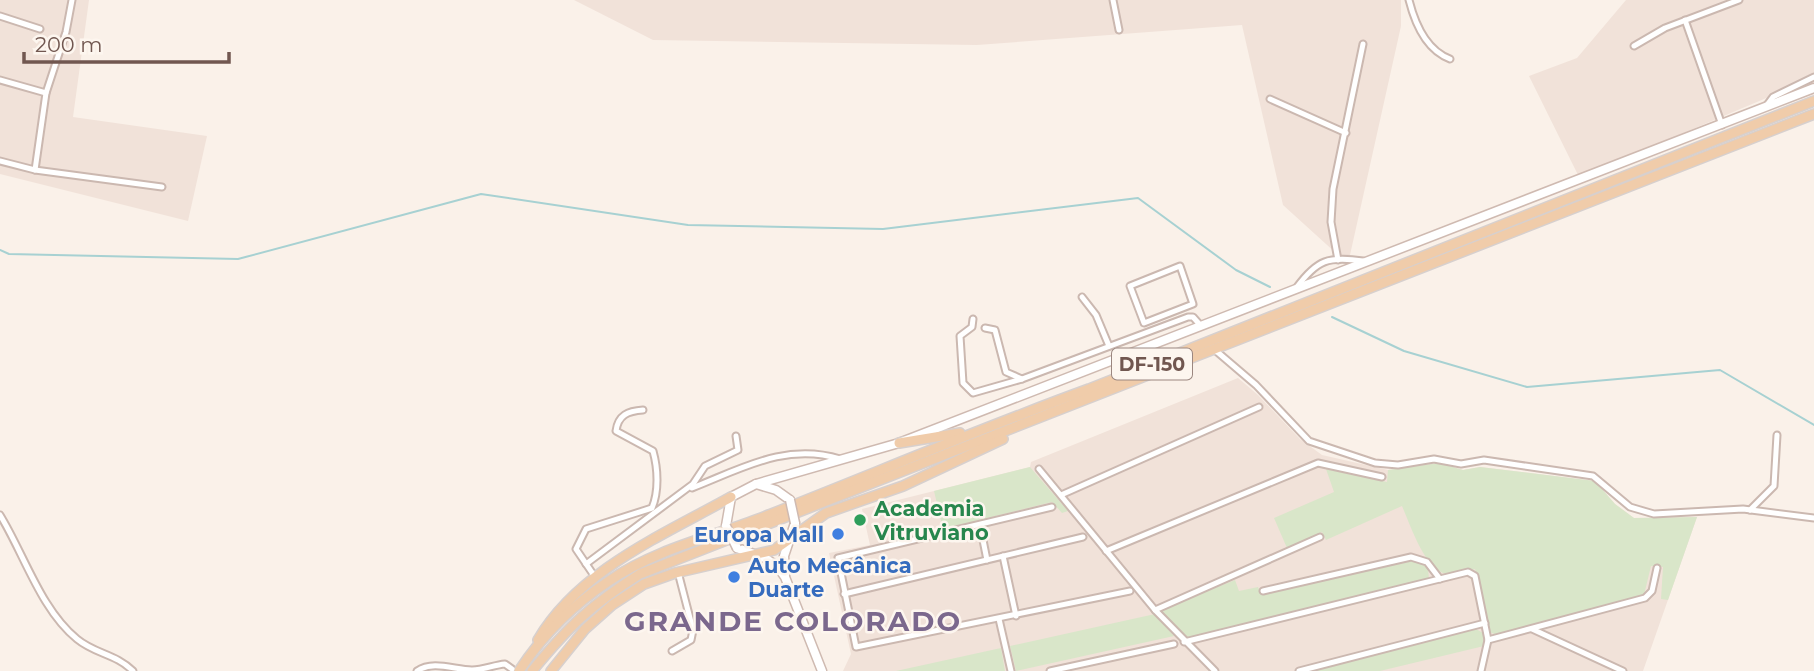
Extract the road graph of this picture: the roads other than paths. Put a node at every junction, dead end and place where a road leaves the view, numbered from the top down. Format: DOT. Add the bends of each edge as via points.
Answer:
graph roads {
  1 [pos="72,0"];
  2 [pos="1113,0"];
  3 [pos="1409,0"];
  4 [pos="1714,0"];
  5 [pos="1739,0"];
  6 [pos="1714,9"];
  7 [pos="0,16"];
  8 [pos="1685,20"];
  9 [pos="40,29"];
  10 [pos="1119,30"];
  11 [pos="1363,44"];
  12 [pos="1634,46"];
  13 [pos="1450,59"];
  14 [pos="1811,78"];
  15 [pos="0,80"];
  16 [pos="1813,89"];
  17 [pos="46,93"];
  18 [pos="1270,99"];
  19 [pos="1814,101"];
  20 [pos="1765,108"];
  21 [pos="1814,114"];
  22 [pos="1722,125"];
  23 [pos="1346,133"];
  24 [pos="0,161"];
  25 [pos="35,170"];
  26 [pos="162,187"];
  27 [pos="1338,260"];
  28 [pos="1366,261"];
  29 [pos="1294,290"];
  30 [pos="1082,297"];
  31 [pos="1170,315"];
  32 [pos="973,320"];
  33 [pos="1173,323"];
  34 [pos="1201,326"];
  35 [pos="985,328"];
  36 [pos="1109,346"];
  37 [pos="1215,350"];
  38 [pos="1022,379"];
  39 [pos="1259,407"];
  40 [pos="643,410"];
  41 [pos="1059,411"];
  42 [pos="975,430"];
  43 [pos="1777,435"];
  44 [pos="736,436"];
  45 [pos="899,443"];
  46 [pos="843,460"];
  47 [pos="1040,469"];
  48 [pos="1382,477"];
  49 [pos="757,484"];
  50 [pos="684,491"];
  51 [pos="1061,495"];
  52 [pos="731,497"];
  53 [pos="1052,507"];
  54 [pos="1751,510"];
  55 [pos="0,515"];
  56 [pos="1814,518"];
  57 [pos="980,525"];
  58 [pos="1083,537"];
  59 [pos="1320,537"];
  60 [pos="790,539"];
  61 [pos="1106,551"];
  62 [pos="758,554"];
  63 [pos="1003,556"];
  64 [pos="988,560"];
  65 [pos="586,564"];
  66 [pos="1657,568"];
  67 [pos="678,572"];
  68 [pos="595,577"];
  69 [pos="785,578"];
  70 [pos="1440,579"];
  71 [pos="1130,591"];
  72 [pos="1263,592"];
  73 [pos="844,594"];
  74 [pos="1155,610"];
  75 [pos="1016,616"];
  76 [pos="999,619"];
  77 [pos="1485,623"];
  78 [pos="1532,629"];
  79 [pos="1489,640"];
  80 [pos="1184,642"];
  81 [pos="1174,644"];
  82 [pos="672,651"];
  83 [pos="517,667"];
  84 [pos="133,671"];
  85 [pos="417,671"];
  86 [pos="532,671"];
  87 [pos="551,671"];
  88 [pos="822,671"];
  89 [pos="1011,671"];
  90 [pos="1050,671"];
  91 [pos="1215,671"];
  92 [pos="1299,671"];
  93 [pos="1481,671"];
  94 [pos="1623,671"];
  1 -- 17 [label="street"];
  2 -- 10 [label="street"];
  3 -- 13 [label="street" via="1427,42 1436,54"];
  4 -- 6 [label="street"];
  5 -- 6 [label="street"];
  6 -- 8 [label="street"];
  7 -- 9 [label="street"];
  8 -- 12 [label="street"];
  8 -- 22 [label="street"];
  11 -- 23 [label="street"];
  14 -- 16 [label="street"];
  14 -- 20 [label="street" via="1773,97"];
  15 -- 17 [label="street"];
  16 -- 20 [label="street"];
  17 -- 25 [label="street"];
  18 -- 23 [label="street"];
  19 -- 42 [label="main road, DF-150"];
  20 -- 22 [label="street"];
  21 -- 37 [label="main road, DF-150"];
  22 -- 28 [label="street"];
  23 -- 27 [label="street" via="1331,207"];
  24 -- 25 [label="street"];
  25 -- 26 [label="street"];
  27 -- 28 [label="street"];
  27 -- 29 [label="street" via="1312,267"];
  28 -- 29 [label="street"];
  29 -- 34 [label="street"];
  30 -- 36 [label="street" via="1096,315"];
  31 -- 31 [label="street" via="1144,323 1129,288 1180,266 1193,303"];
  31 -- 33 [label="street"];
  32 -- 38 [label="street" via="972,327 960,336 965,388 979,392"];
  33 -- 34 [label="street" via="1193,317"];
  33 -- 36 [label="street"];
  34 -- 45 [label="street"];
  35 -- 38 [label="street" via="995,330 1006,372"];
  36 -- 38 [label="street"];
  37 -- 41 [label="main road, DF-150"];
  37 -- 54 [label="street" via="1309,441 1375,463 1484,460 1593,476 1630,508 1654,514"];
  39 -- 51 [label="street"];
  40 -- 65 [label="street" via="620,418 616,431 653,451 655,501 641,513 586,529 576,549"];
  41 -- 60 [label="main road" via="903,486 825,513"];
  41 -- 86 [label="main road, DF-150" via="640,574 597,601"];
  42 -- 45 [label="main road"];
  42 -- 83 [label="main road, DF-150" via="649,560 591,593"];
  43 -- 54 [label="street" via="1774,486"];
  44 -- 50 [label="street" via="738,450 705,466"];
  45 -- 46 [label="street"];
  46 -- 49 [label="street"];
  46 -- 50 [label="street" via="825,454 770,457"];
  47 -- 51 [label="street"];
  48 -- 61 [label="street" via="1318,463"];
  49 -- 52 [label="street"];
  49 -- 60 [label="street, bridge" via="790,500 795,523"];
  50 -- 65 [label="street"];
  51 -- 61 [label="street"];
  52 -- 62 [label="street, bridge" via="726,526 737,548"];
  52 -- 68 [label="main road"];
  53 -- 57 [label="street"];
  54 -- 56 [label="street"];
  55 -- 84 [label="street" via="34,581 76,639 123,660"];
  57 -- 64 [label="street"];
  57 -- 73 [label="street" via="842,556 838,562"];
  58 -- 63 [label="street"];
  59 -- 74 [label="street"];
  60 -- 62 [label="main road"];
  60 -- 69 [label="street" via="784,556"];
  61 -- 74 [label="street"];
  62 -- 67 [label="main road"];
  62 -- 69 [label="street" via="774,561"];
  63 -- 64 [label="street"];
  63 -- 75 [label="street"];
  64 -- 73 [label="street"];
  65 -- 68 [label="street"];
  66 -- 78 [label="street" via="1645,598"];
  67 -- 82 [label="street" via="693,630 691,640"];
  67 -- 87 [label="main road" via="644,584 612,605 585,629"];
  68 -- 83 [label="main road" via="550,620"];
  69 -- 88 [label="street"];
  70 -- 72 [label="street" via="1427,562 1411,557"];
  70 -- 77 [label="street" via="1472,574"];
  70 -- 80 [label="street"];
  71 -- 75 [label="street"];
  73 -- 76 [label="street" via="854,643 861,648"];
  74 -- 80 [label="street"];
  75 -- 76 [label="street"];
  76 -- 89 [label="street"];
  77 -- 79 [label="street"];
  77 -- 92 [label="street"];
  78 -- 79 [label="street"];
  78 -- 94 [label="street"];
  79 -- 93 [label="street"];
  80 -- 91 [label="street"];
  81 -- 90 [label="street"];
  83 -- 85 [label="street" via="422,667"];
}
